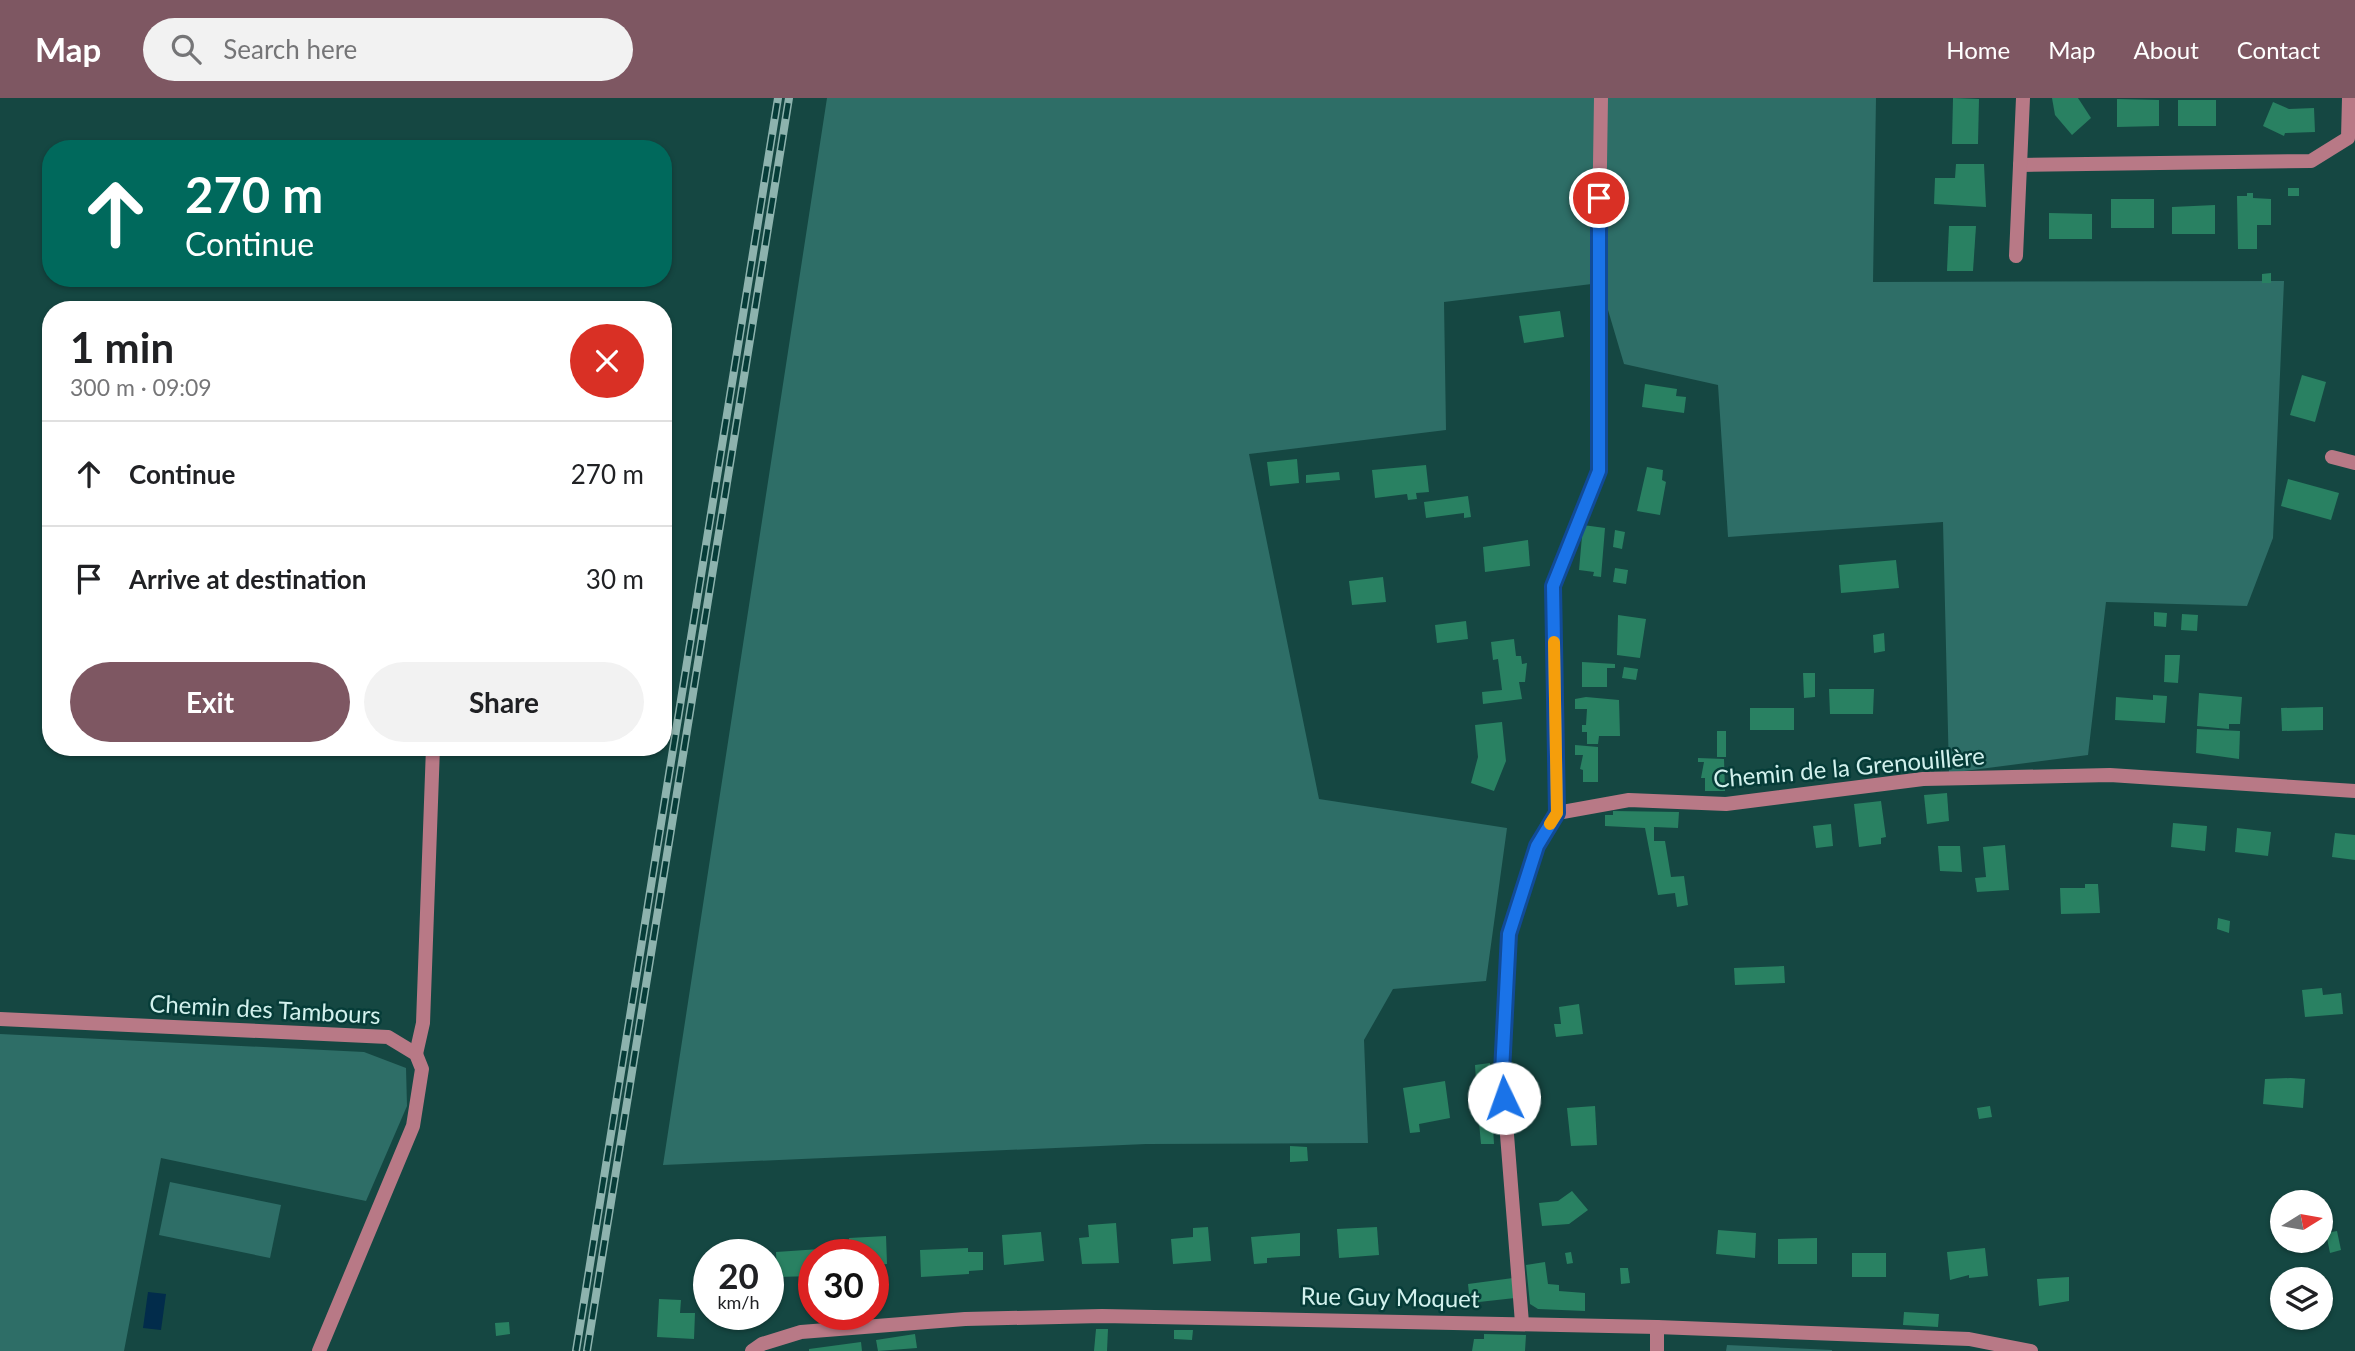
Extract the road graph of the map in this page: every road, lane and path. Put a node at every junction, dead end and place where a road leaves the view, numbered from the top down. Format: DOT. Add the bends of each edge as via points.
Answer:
graph roads {
  1 [pos="1601,98"];
  2 [pos="2023,98"];
  3 [pos="2348,98"];
  4 [pos="2020,165"];
  5 [pos="2016,257"];
  6 [pos="1598,297"];
  7 [pos="2332,457"];
  8 [pos="2355,463"];
  9 [pos="433,756"];
  10 [pos="2355,791"];
  11 [pos="1557,813"];
  12 [pos="0,1019"];
  13 [pos="416,1054"];
  14 [pos="1522,1323"];
  15 [pos="1657,1327"];
  16 [pos="319,1351"];
  17 [pos="752,1351"];
  18 [pos="1657,1351"];
  19 [pos="2031,1351"];
  1 -- 6 [label="street"];
  2 -- 4 [label="street"];
  3 -- 4 [label="street" via="2348,138 2311,161"];
  4 -- 5 [label="street"];
  6 -- 11 [label="lane" via="1599,471 1553,586"];
  7 -- 8 [label="street"];
  9 -- 13 [label="street" via="423,1023"];
  10 -- 11 [label="street, Chemin de la Grenouillère" via="2110,775 1923,779 1726,804 1629,800"];
  11 -- 14 [label="street" via="1537,846 1509,934 1502,1072"];
  12 -- 13 [label="street, Chemin des Tambours" via="388,1037"];
  13 -- 16 [label="street" via="422,1069 413,1126"];
  14 -- 15 [label="street, Rue Guy Moquet"];
  14 -- 17 [label="street, Rue Guy Moquet" via="965,1319 801,1332"];
  15 -- 18 [label="street"];
  15 -- 19 [label="street, Rue Guy Moquet" via="1969,1339"];
}
